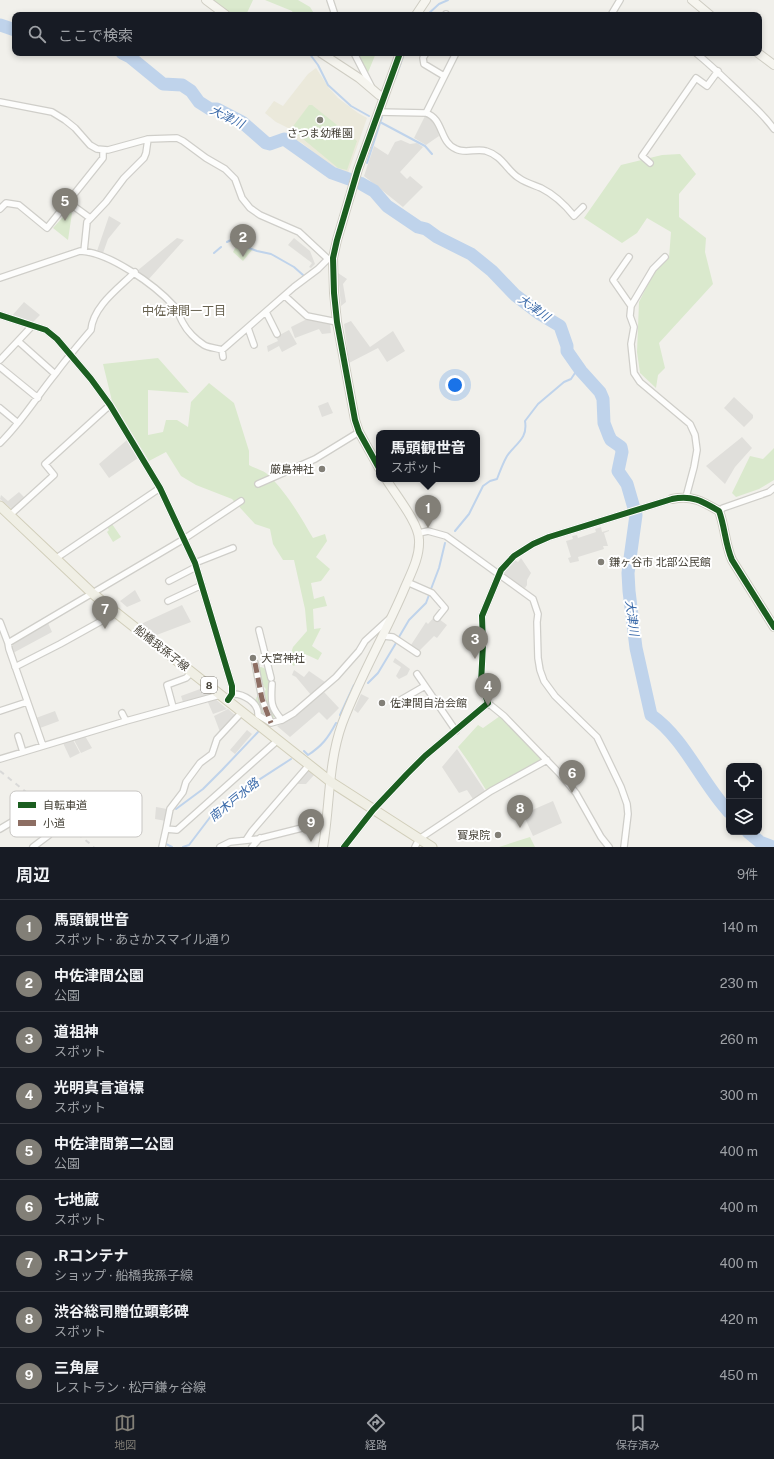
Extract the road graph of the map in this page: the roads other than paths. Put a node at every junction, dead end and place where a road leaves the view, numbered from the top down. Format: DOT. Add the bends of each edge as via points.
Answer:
graph roads {
  1 [pos="206,0"];
  2 [pos="330,0"];
  3 [pos="426,0"];
  4 [pos="620,0"];
  5 [pos="692,0"];
  6 [pos="222,12"];
  7 [pos="334,12"];
  8 [pos="418,12"];
  9 [pos="613,12"];
  10 [pos="706,12"];
  11 [pos="326,56"];
  12 [pos="356,56"];
  13 [pos="399,56"];
  14 [pos="424,56"];
  15 [pos="454,56"];
  16 [pos="700,56"];
  17 [pos="762,56"];
  18 [pos="774,66"];
  19 [pos="718,71"];
  20 [pos="444,76"];
  21 [pos="373,90"];
  22 [pos="384,97"];
  23 [pos="0,102"];
  24 [pos="378,112"];
  25 [pos="426,113"];
  26 [pos="774,129"];
  27 [pos="148,139"];
  28 [pos="102,150"];
  29 [pos="650,163"];
  30 [pos="68,202"];
  31 [pos="583,207"];
  32 [pos="0,209"];
  33 [pos="90,218"];
  34 [pos="84,251"];
  35 [pos="629,257"];
  36 [pos="665,257"];
  37 [pos="331,258"];
  38 [pos="135,272"];
  39 [pos="0,278"];
  40 [pos="285,296"];
  41 [pos="631,306"];
  42 [pos="266,312"];
  43 [pos="0,315"];
  44 [pos="337,322"];
  45 [pos="32,326"];
  46 [pos="248,328"];
  47 [pos="277,334"];
  48 [pos="18,341"];
  49 [pos="254,345"];
  50 [pos="222,350"];
  51 [pos="70,355"];
  52 [pos="223,357"];
  53 [pos="0,360"];
  54 [pos="0,367"];
  55 [pos="55,374"];
  56 [pos="38,398"];
  57 [pos="110,405"];
  58 [pos="0,408"];
  59 [pos="18,423"];
  60 [pos="359,432"];
  61 [pos="0,443"];
  62 [pos="376,463"];
  63 [pos="388,482"];
  64 [pos="258,484"];
  65 [pos="160,488"];
  66 [pos="774,488"];
  67 [pos="686,497"];
  68 [pos="672,499"];
  69 [pos="241,501"];
  70 [pos="0,507"];
  71 [pos="719,511"];
  72 [pos="10,515"];
  73 [pos="419,533"];
  74 [pos="184,539"];
  75 [pos="233,548"];
  76 [pos="55,559"];
  77 [pos="195,565"];
  78 [pos="499,575"];
  79 [pos="169,581"];
  80 [pos="407,582"];
  81 [pos="202,585"];
  82 [pos="92,593"];
  83 [pos="168,601"];
  84 [pos="114,611"];
  85 [pos="392,616"];
  86 [pos="437,618"];
  87 [pos="0,622"];
  88 [pos="774,627"];
  89 [pos="259,630"];
  90 [pos="383,636"];
  91 [pos="8,643"];
  92 [pos="417,653"];
  93 [pos="255,663"];
  94 [pos="15,667"];
  95 [pos="192,672"];
  96 [pos="417,674"];
  97 [pos="425,686"];
  98 [pos="227,696"];
  99 [pos="399,701"];
  100 [pos="27,702"];
  101 [pos="488,703"];
  102 [pos="173,707"];
  103 [pos="0,711"];
  104 [pos="242,712"];
  105 [pos="122,713"];
  106 [pos="282,720"];
  107 [pos="126,721"];
  108 [pos="271,723"];
  109 [pos="456,731"];
  110 [pos="18,736"];
  111 [pos="278,740"];
  112 [pos="42,746"];
  113 [pos="23,752"];
  114 [pos="1,757"];
  115 [pos="546,760"];
  116 [pos="309,765"];
  117 [pos="331,782"];
  118 [pos="373,810"];
  119 [pos="326,822"];
  120 [pos="10,823"];
  121 [pos="0,829"];
  122 [pos="166,830"];
  123 [pos="46,837"];
  124 [pos="260,838"];
  125 [pos="246,840"];
  126 [pos="417,843"];
  127 [pos="33,847"];
  128 [pos="162,847"];
  129 [pos="220,847"];
  130 [pos="252,847"];
  131 [pos="323,847"];
  132 [pos="344,847"];
  133 [pos="432,847"];
  134 [pos="609,847"];
  135 [pos="624,847"];
  1 -- 6 [label="street"];
  2 -- 7 [label="street"];
  3 -- 8 [label="street"];
  4 -- 9 [label="street"];
  5 -- 10 [label="street"];
  11 -- 21 [label="street"];
  12 -- 21 [label="street"];
  13 -- 22 [label="street"];
  14 -- 20 [label="street" via="424,64"];
  15 -- 20 [label="street"];
  16 -- 19 [label="street"];
  17 -- 18 [label="street"];
  19 -- 26 [label="street" via="760,111"];
  19 -- 29 [label="street" via="707,86 696,78 642,156"];
  20 -- 25 [label="street"];
  21 -- 22 [label="street"];
  22 -- 24 [label="street"];
  23 -- 28 [label="street" via="52,112 75,128 90,145"];
  24 -- 25 [label="street"];
  24 -- 37 [label="street"];
  25 -- 31 [label="street" via="438,120 447,142 455,149 485,150 504,162 518,178 543,189 574,216"];
  27 -- 28 [label="street"];
  27 -- 33 [label="street" via="144,158"];
  27 -- 37 [label="street" via="177,138 183,141 225,169 235,179 242,198 250,208 299,232"];
  28 -- 30 [label="street" via="103,158"];
  30 -- 32 [label="street" via="47,228 20,205 6,203"];
  30 -- 33 [label="street"];
  33 -- 34 [label="street" via="87,222"];
  34 -- 38 [label="street"];
  34 -- 39 [label="street" via="80,250"];
  35 -- 41 [label="street" via="613,280"];
  36 -- 41 [label="street" via="653,269"];
  37 -- 40 [label="street"];
  37 -- 44 [label="street"];
  38 -- 50 [label="street" via="175,308 193,336 205,345"];
  38 -- 51 [label="street" via="105,301 91,330"];
  40 -- 42 [label="street"];
  40 -- 44 [label="street" via="308,316"];
  41 -- 67 [label="street" via="630,316 634,327 631,344 634,373 640,382 690,424 695,435 697,450"];
  42 -- 46 [label="street"];
  42 -- 47 [label="street"];
  43 -- 45 [label="street"];
  44 -- 60 [label="street" via="349,394"];
  45 -- 48 [label="street"];
  45 -- 51 [label="street" via="46,330"];
  46 -- 49 [label="street"];
  46 -- 50 [label="street"];
  48 -- 53 [label="street"];
  48 -- 55 [label="street"];
  50 -- 52 [label="street"];
  51 -- 55 [label="street"];
  51 -- 57 [label="street"];
  54 -- 56 [label="street"];
  55 -- 56 [label="street"];
  56 -- 59 [label="street"];
  57 -- 65 [label="street"];
  57 -- 72 [label="street" via="45,464 54,475"];
  58 -- 59 [label="street"];
  59 -- 61 [label="street"];
  60 -- 62 [label="street"];
  60 -- 64 [label="street" via="315,459"];
  63 -- 73 [label="street"];
  65 -- 74 [label="street"];
  65 -- 76 [label="street"];
  66 -- 71 [label="street"];
  67 -- 68 [label="street"];
  67 -- 71 [label="street"];
  68 -- 78 [label="street" via="533,544 514,556"];
  69 -- 74 [label="street"];
  70 -- 72 [label="main road, 船橋我孫子線 / 8"];
  71 -- 88 [label="street" via="732,560"];
  72 -- 76 [label="main road, 船橋我孫子線 / 8"];
  73 -- 78 [label="street" via="428,531 452,539"];
  73 -- 80 [label="street" via="418,556"];
  74 -- 77 [label="street"];
  74 -- 82 [label="street"];
  75 -- 77 [label="street"];
  76 -- 82 [label="main road, 船橋我孫子線 / 8"];
  77 -- 79 [label="street"];
  77 -- 81 [label="street"];
  78 -- 101 [label="street" via="482,616 481,682"];
  78 -- 135 [label="street" via="533,599 538,614 538,658 544,681 555,696 596,737 621,787 628,814"];
  80 -- 85 [label="street"];
  80 -- 86 [label="street" via="430,592 445,608"];
  81 -- 83 [label="street"];
  81 -- 98 [label="street" via="232,686"];
  82 -- 84 [label="main road, 船橋我孫子線 / 8"];
  82 -- 91 [label="street"];
  84 -- 94 [label="street" via="60,644"];
  84 -- 95 [label="main road, 船橋我孫子線 / 8"];
  85 -- 90 [label="street"];
  85 -- 106 [label="street" via="365,641 336,677"];
  87 -- 91 [label="street"];
  89 -- 106 [label="street" via="271,681 273,709"];
  90 -- 92 [label="street" via="393,637"];
  90 -- 117 [label="street" via="342,724 334,749"];
  91 -- 94 [label="street"];
  93 -- 108 [label="street" via="262,698"];
  94 -- 100 [label="street"];
  95 -- 98 [label="main road, 船橋我孫子線 / 8"];
  95 -- 102 [label="street" via="186,678 167,685"];
  96 -- 97 [label="street"];
  97 -- 99 [label="street"];
  97 -- 109 [label="street"];
  98 -- 102 [label="street"];
  98 -- 104 [label="main road, 船橋我孫子線 / 8"];
  98 -- 108 [label="street" via="238,694 247,697 257,709 259,717"];
  100 -- 103 [label="street"];
  100 -- 112 [label="street"];
  101 -- 109 [label="street"];
  101 -- 115 [label="street"];
  102 -- 107 [label="street"];
  104 -- 111 [label="main road, 船橋我孫子線 / 8"];
  104 -- 122 [label="street" via="218,739 212,754 200,763 186,782 183,792 170,809"];
  105 -- 107 [label="street"];
  106 -- 108 [label="street"];
  107 -- 112 [label="street"];
  109 -- 118 [label="street" via="426,756"];
  110 -- 113 [label="street"];
  111 -- 116 [label="main road, 船橋我孫子線 / 8"];
  111 -- 122 [label="street" via="177,830"];
  112 -- 113 [label="street"];
  113 -- 114 [label="street"];
  115 -- 126 [label="street" via="491,790"];
  115 -- 134 [label="street" via="576,793"];
  116 -- 117 [label="main road, 船橋我孫子線 / 8"];
  116 -- 125 [label="street"];
  117 -- 118 [label="main road, 船橋我孫子線 / 8"];
  117 -- 119 [label="street"];
  118 -- 126 [label="main road, 船橋我孫子線 / 8"];
  118 -- 132 [label="street"];
  119 -- 124 [label="street"];
  119 -- 131 [label="street"];
  120 -- 121 [label="street"];
  122 -- 128 [label="street"];
  123 -- 127 [label="street"];
  124 -- 125 [label="street"];
  124 -- 130 [label="street"];
  125 -- 129 [label="street" via="230,842"];
  126 -- 133 [label="main road, 船橋我孫子線 / 8"];
}
